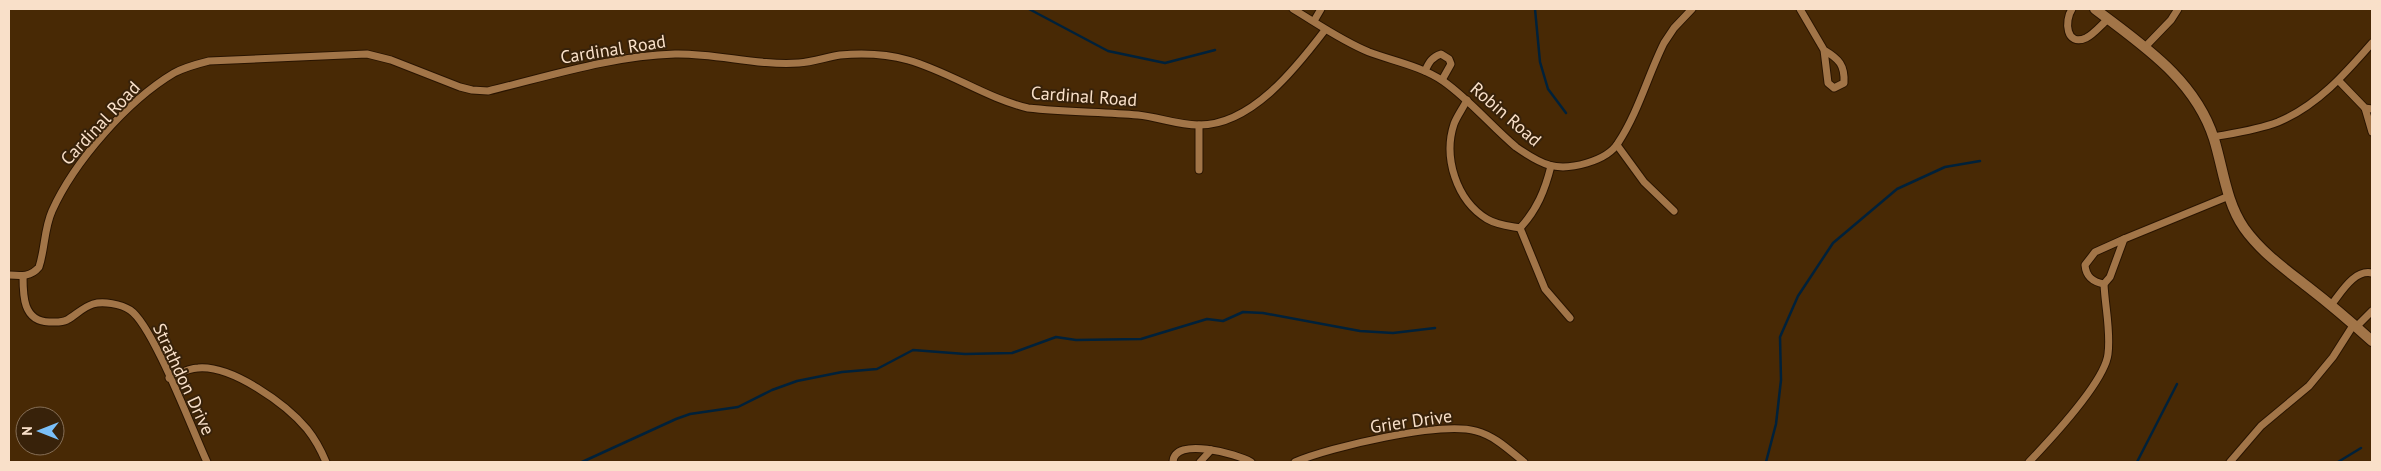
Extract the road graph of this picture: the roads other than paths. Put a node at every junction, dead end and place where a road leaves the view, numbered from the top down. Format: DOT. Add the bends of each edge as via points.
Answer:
graph roads {
  1 [pos="1293,9"];
  2 [pos="1321,9"];
  3 [pos="1692,9"];
  4 [pos="1800,9"];
  5 [pos="2072,9"];
  6 [pos="2095,9"];
  7 [pos="2178,9"];
  8 [pos="2108,18"];
  9 [pos="1314,21"];
  10 [pos="1325,30"];
  11 [pos="2372,43"];
  12 [pos="2145,47"];
  13 [pos="1824,50"];
  14 [pos="1425,71"];
  15 [pos="1442,80"];
  16 [pos="2339,81"];
  17 [pos="1467,100"];
  18 [pos="2369,108"];
  19 [pos="1199,126"];
  20 [pos="2372,132"];
  21 [pos="2213,137"];
  22 [pos="1617,145"];
  23 [pos="1551,166"];
  24 [pos="1199,170"];
  25 [pos="2228,196"];
  26 [pos="1674,211"];
  27 [pos="1520,228"];
  28 [pos="2124,239"];
  29 [pos="2372,273"];
  30 [pos="9,275"];
  31 [pos="23,276"];
  32 [pos="2104,284"];
  33 [pos="2331,305"];
  34 [pos="2372,311"];
  35 [pos="1570,318"];
  36 [pos="2355,326"];
  37 [pos="2372,341"];
  38 [pos="169,378"];
  39 [pos="1211,450"];
  40 [pos="206,462"];
  41 [pos="326,462"];
  42 [pos="1174,462"];
  43 [pos="1200,462"];
  44 [pos="1251,462"];
  45 [pos="1296,462"];
  46 [pos="1524,462"];
  47 [pos="2029,462"];
  48 [pos="2230,462"];
  1 -- 9 [label="street, Robin Road"];
  2 -- 9 [label="street"];
  3 -- 22 [label="street" via="1664,43"];
  4 -- 13 [label="street"];
  5 -- 8 [label="street" via="2066,22 2067,29 2079,39 2088,36"];
  6 -- 8 [label="main road"];
  7 -- 12 [label="street"];
  8 -- 12 [label="main road"];
  9 -- 10 [label="street, Robin Road"];
  10 -- 14 [label="street, Robin Road" via="1368,52"];
  10 -- 19 [label="street, Cardinal Road" via="1300,63 1249,110 1232,119"];
  11 -- 16 [label="street"];
  12 -- 21 [label="main road" via="2182,81 2200,108"];
  13 -- 13 [label="street" via="1828,83 1834,88 1840,87 1844,83 1845,72 1842,63"];
  14 -- 15 [label="street, Robin Road"];
  14 -- 15 [label="street" via="1435,56 1446,56 1451,64"];
  15 -- 17 [label="street, Robin Road"];
  16 -- 18 [label="street"];
  16 -- 21 [label="street" via="2301,110 2277,122"];
  17 -- 23 [label="street, Robin Road" via="1517,147"];
  17 -- 27 [label="street" via="1450,140 1454,177 1463,195 1477,211 1500,224"];
  18 -- 20 [label="street"];
  19 -- 24 [label="street"];
  19 -- 31 [label="street, Cardinal Road" via="1144,116 1028,108 1011,104 908,60 874,54 775,64 676,54 636,57 488,90 460,87 367,54 210,61 174,73 146,93 91,150 68,180 51,213 40,267"];
  21 -- 25 [label="main road"];
  22 -- 23 [label="street, Robin Road" via="1602,157 1587,163"];
  22 -- 26 [label="street" via="1644,182"];
  23 -- 27 [label="street" via="1538,204"];
  25 -- 28 [label="street"];
  25 -- 33 [label="main road" via="2243,227 2264,252"];
  27 -- 35 [label="street" via="1545,289"];
  28 -- 32 [label="street" via="2110,277"];
  28 -- 32 [label="street" via="2095,252 2085,265 2090,278"];
  29 -- 33 [label="street" via="2358,275"];
  30 -- 31 [label="street"];
  31 -- 38 [label="street, Strathdon Drive" via="27,309 33,318 42,322 67,320 93,304 116,305 130,310 145,327"];
  32 -- 47 [label="street" via="2109,342 2108,357 2101,374"];
  33 -- 36 [label="main road"];
  34 -- 36 [label="street"];
  36 -- 37 [label="main road"];
  36 -- 48 [label="street" via="2309,386 2260,426"];
  38 -- 40 [label="street, Strathdon Drive"];
  38 -- 41 [label="street" via="197,367 221,371 242,380 307,429"];
  39 -- 42 [label="street" via="1185,448 1175,454"];
  39 -- 43 [label="street"];
  39 -- 44 [label="street"];
  45 -- 46 [label="street, Grier Drive" via="1406,434 1466,428 1496,440"];
}
